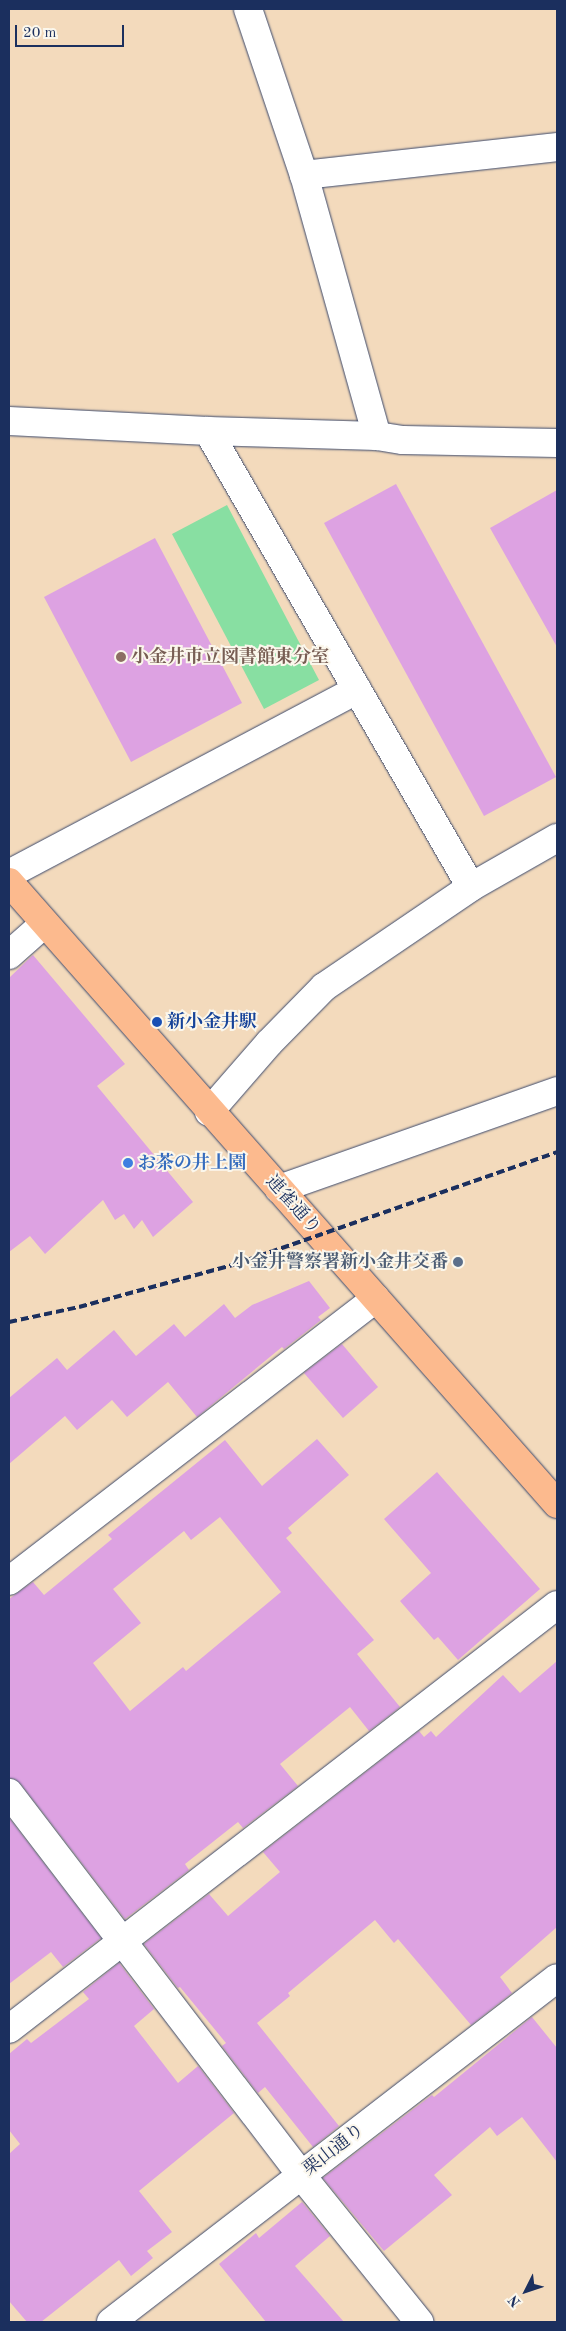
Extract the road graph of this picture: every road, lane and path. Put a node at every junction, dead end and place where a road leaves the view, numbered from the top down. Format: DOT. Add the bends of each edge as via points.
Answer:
graph roads {
  1 [pos="248,9"];
  2 [pos="557,147"];
  3 [pos="304,175"];
  4 [pos="9,421"];
  5 [pos="208,432"];
  6 [pos="377,436"];
  7 [pos="557,443"];
  8 [pos="357,690"];
  9 [pos="557,838"];
  10 [pos="9,874"];
  11 [pos="9,882"];
  12 [pos="471,887"];
  13 [pos="44,924"];
  14 [pos="9,955"];
  15 [pos="557,1091"];
  16 [pos="210,1112"];
  17 [pos="279,1189"];
  18 [pos="376,1298"];
  19 [pos="557,1504"];
  20 [pos="9,1581"];
  21 [pos="557,1605"];
  22 [pos="9,1793"];
  23 [pos="122,1942"];
  24 [pos="557,1978"];
  25 [pos="9,2029"];
  26 [pos="301,2175"];
  27 [pos="111,2322"];
  28 [pos="419,2322"];
  1 -- 3 [label="street"];
  2 -- 3 [label="street"];
  3 -- 6 [label="street"];
  4 -- 5 [label="street"];
  5 -- 6 [label="street"];
  5 -- 8 [label="street"];
  6 -- 7 [label="street" via="403,440"];
  8 -- 10 [label="street"];
  8 -- 12 [label="street"];
  9 -- 12 [label="street"];
  11 -- 13 [label="main road, 連雀通り"];
  12 -- 16 [label="street" via="324,987 269,1043"];
  13 -- 14 [label="street"];
  13 -- 16 [label="main road, 連雀通り"];
  15 -- 17 [label="street"];
  16 -- 17 [label="main road, 連雀通り"];
  17 -- 18 [label="main road, 連雀通り"];
  18 -- 19 [label="main road, 連雀通り"];
  18 -- 20 [label="street"];
  21 -- 23 [label="street"];
  22 -- 23 [label="street"];
  23 -- 25 [label="street"];
  23 -- 26 [label="street"];
  24 -- 26 [label="street, 栗山通り"];
  26 -- 27 [label="street, 栗山通り"];
  26 -- 28 [label="street"];
}
